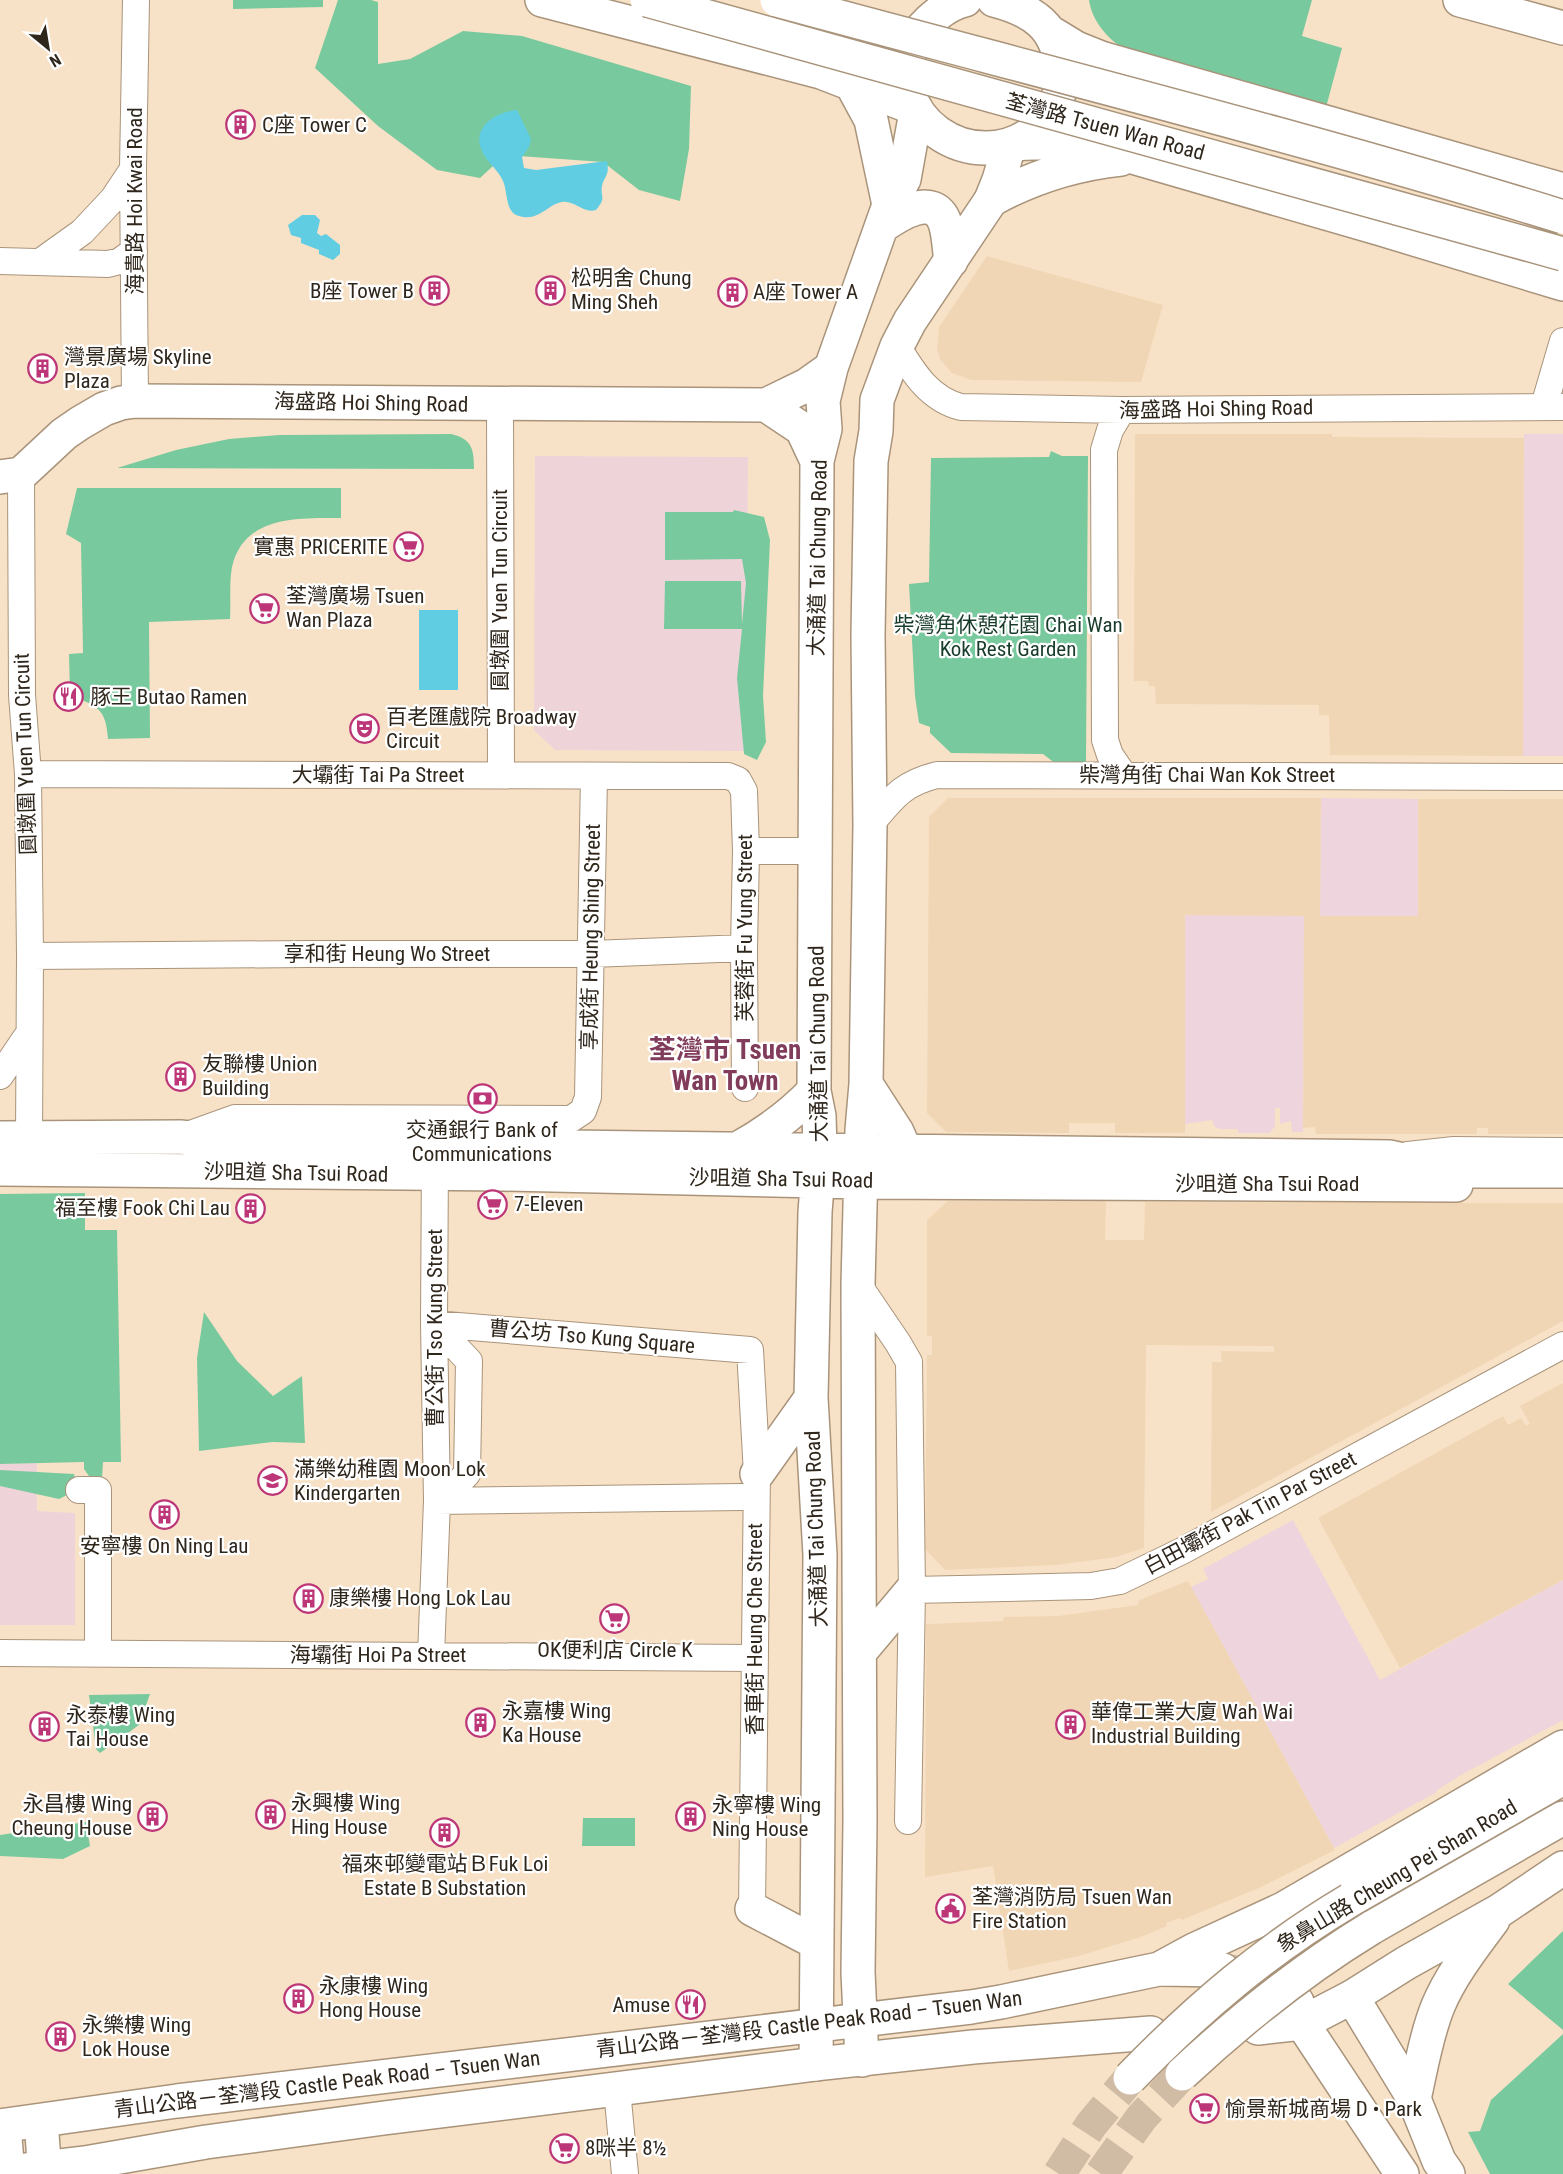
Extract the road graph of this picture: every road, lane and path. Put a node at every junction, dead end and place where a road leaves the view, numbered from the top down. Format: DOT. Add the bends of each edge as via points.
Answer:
graph roads {
  1 [pos="136,0"];
  2 [pos="542,0"];
  3 [pos="647,0"];
  4 [pos="777,0"];
  5 [pos="958,0"];
  6 [pos="994,0"];
  7 [pos="1460,0"];
  8 [pos="1052,21"];
  9 [pos="1563,28"];
  10 [pos="852,85"];
  11 [pos="915,110"];
  12 [pos="1012,145"];
  13 [pos="1134,158"];
  14 [pos="134,169"];
  15 [pos="1563,190"];
  16 [pos="991,200"];
  17 [pos="885,216"];
  18 [pos="1563,218"];
  19 [pos="134,251"];
  20 [pos="1563,254"];
  21 [pos="0,261"];
  22 [pos="951,261"];
  23 [pos="40,262"];
  24 [pos="1563,284"];
  25 [pos="1563,341"];
  26 [pos="897,346"];
  27 [pos="831,368"];
  28 [pos="135,401"];
  29 [pos="500,405"];
  30 [pos="766,405"];
  31 [pos="1554,406"];
  32 [pos="1122,410"];
  33 [pos="813,429"];
  34 [pos="10,476"];
  35 [pos="28,774"];
  36 [pos="501,774"];
  37 [pos="1123,774"];
  38 [pos="594,776"];
  39 [pos="728,776"];
  40 [pos="1563,777"];
  41 [pos="870,825"];
  42 [pos="746,851"];
  43 [pos="816,851"];
  44 [pos="744,948"];
  45 [pos="592,954"];
  46 [pos="30,956"];
  47 [pos="29,1033"];
  48 [pos="0,1076"];
  49 [pos="866,1084"];
  50 [pos="745,1088"];
  51 [pos="814,1091"];
  52 [pos="588,1097"];
  53 [pos="180,1137"];
  54 [pos="15,1139"];
  55 [pos="862,1149"];
  56 [pos="1563,1151"];
  57 [pos="763,1152"];
  58 [pos="1390,1157"];
  59 [pos="435,1159"];
  60 [pos="818,1164"];
  61 [pos="905,1165"];
  62 [pos="0,1169"];
  63 [pos="1563,1171"];
  64 [pos="1454,1178"];
  65 [pos="1563,1185"];
  66 [pos="861,1195"];
  67 [pos="858,1284"];
  68 [pos="434,1324"];
  69 [pos="1563,1345"];
  70 [pos="750,1350"];
  71 [pos="811,1398"];
  72 [pos="750,1485"];
  73 [pos="79,1490"];
  74 [pos="437,1501"];
  75 [pos="903,1601"];
  76 [pos="860,1652"];
  77 [pos="0,1653"];
  78 [pos="98,1653"];
  79 [pos="431,1656"];
  80 [pos="755,1658"];
  81 [pos="1563,1747"];
  82 [pos="1557,1782"];
  83 [pos="1563,1818"];
  84 [pos="908,1821"];
  85 [pos="1563,1868"];
  86 [pos="752,1909"];
  87 [pos="1499,1911"];
  88 [pos="815,1942"];
  89 [pos="1159,1969"];
  90 [pos="1223,1970"];
  91 [pos="1352,1997"];
  92 [pos="1306,2005"];
  93 [pos="860,2018"];
  94 [pos="815,2024"];
  95 [pos="1258,2028"];
  96 [pos="1151,2033"];
  97 [pos="862,2060"];
  98 [pos="816,2064"];
  99 [pos="1182,2074"];
  100 [pos="1130,2078"];
  101 [pos="617,2090"];
  102 [pos="1414,2099"];
  103 [pos="41,2121"];
  104 [pos="2,2126"];
  105 [pos="45,2171"];
  106 [pos="5,2173"];
  107 [pos="626,2174"];
  108 [pos="1402,2174"];
  109 [pos="1448,2174"];
  1 -- 14 [label="street, 海貴路 Hoi Kwai Road"];
  2 -- 10 [label="main road" via="783,61"];
  3 -- 20 [label="main road, 荃灣路 Tsuen Wan Road, bridge"];
  4 -- 18 [label="main road, 荃灣路 Tsuen Wan Road, bridge" via="1273,134"];
  5 -- 11 [label="main road" via="920,30 911,47 908,81"];
  6 -- 8 [label="main road"];
  7 -- 9 [label="main road"];
  8 -- 12 [label="main road" via="1060,54 1060,95 1042,125"];
  8 -- 15 [label="main road" via="1076,48 1093,54"];
  10 -- 11 [label="main road"];
  10 -- 17 [label="main road" via="871,120"];
  11 -- 12 [label="main road" via="943,137 957,144"];
  11 -- 17 [label="main road, 大涌道 Tai Chung Road" via="904,179"];
  12 -- 13 [label="main road" via="1077,143"];
  12 -- 16 [label="main road, 大涌道 Tai Chung Road"];
  13 -- 16 [label="main road" via="1058,171"];
  13 -- 24 [label="main road"];
  14 -- 19 [label="street, 海貴路 Hoi Kwai Road"];
  14 -- 23 [label="street" via="82,232"];
  16 -- 22 [label="main road, 大涌道 Tai Chung Road"];
  17 -- 22 [label="main road" via="918,207 938,211 944,221"];
  17 -- 27 [label="main road, 大涌道 Tai Chung Road"];
  19 -- 23 [label="street" via="120,261 93,266"];
  19 -- 28 [label="street, 海貴路 Hoi Kwai Road"];
  21 -- 23 [label="street"];
  22 -- 26 [label="main road, 大涌道 Tai Chung Road"];
  25 -- 31 [label="street"];
  26 -- 32 [label="street, 海盛路 Hoi Shing Road" via="921,383 951,404"];
  26 -- 41 [label="main road, 大涌道 Tai Chung Road" via="877,400 871,461"];
  27 -- 30 [label="main road, 海盛路 Hoi Shing Road"];
  27 -- 33 [label="main road, 大涌道 Tai Chung Road"];
  28 -- 29 [label="main road, 海盛路 Hoi Shing Road"];
  28 -- 34 [label="main road, 海盛路 Hoi Shing Road" via="104,409 80,423"];
  29 -- 30 [label="main road, 海盛路 Hoi Shing Road"];
  29 -- 36 [label="street, 圓墩圍 Yuen Tun Circuit"];
  30 -- 33 [label="main road"];
  31 -- 32 [label="street, 海盛路 Hoi Shing Road"];
  32 -- 37 [label="street" via="1110,430 1104,462 1105,740"];
  33 -- 43 [label="main road, 大涌道 Tai Chung Road" via="817,461"];
  34 -- 35 [label="street, 圓墩圍 Yuen Tun Circuit"];
  35 -- 36 [label="street, 大壩街 Tai Pa Street"];
  35 -- 46 [label="street, 圓墩圍 Yuen Tun Circuit"];
  36 -- 38 [label="street, 大壩街 Tai Pa Street"];
  37 -- 40 [label="street, 柴灣角街 Chai Wan Kok Street"];
  37 -- 41 [label="street, 柴灣角街 Chai Wan Kok Street" via="937,775 900,790"];
  38 -- 39 [label="street, 大壩街 Tai Pa Street"];
  38 -- 45 [label="street, 享成街 Heung Shing Street"];
  39 -- 42 [label="street, 芙蓉街 Fu Yung Street" via="738,780 744,791"];
  41 -- 49 [label="main road, 大涌道 Tai Chung Road"];
  42 -- 43 [label="street"];
  42 -- 44 [label="street, 芙蓉街 Fu Yung Street"];
  43 -- 51 [label="main road, 大涌道 Tai Chung Road"];
  44 -- 45 [label="street, 享和街 Heung Wo Street"];
  44 -- 50 [label="street, 芙蓉街 Fu Yung Street"];
  45 -- 46 [label="street, 享和街 Heung Wo Street"];
  45 -- 52 [label="street, 享成街 Heung Shing Street"];
  46 -- 47 [label="street, 圓墩圍 Yuen Tun Circuit"];
  47 -- 48 [label="street"];
  47 -- 54 [label="street, 圓墩圍 Yuen Tun Circuit"];
  49 -- 55 [label="main road, 大涌道 Tai Chung Road"];
  49 -- 61 [label="main road"];
  51 -- 57 [label="main road"];
  51 -- 60 [label="main road, 大涌道 Tai Chung Road" via="819,1116"];
  52 -- 53 [label="street, 沙咀道 Sha Tsui Road" via="583,1111 571,1119 235,1118"];
  53 -- 54 [label="main road, 沙咀道 Sha Tsui Road"];
  53 -- 59 [label="main road, 沙咀道 Sha Tsui Road"];
  55 -- 60 [label="main road, 沙咀道 Sha Tsui Road"];
  55 -- 61 [label="main road, 沙咀道 Sha Tsui Road"];
  55 -- 66 [label="main road, 大涌道 Tai Chung Road"];
  56 -- 58 [label="street, 沙咀道 Sha Tsui Road" via="1454,1150"];
  57 -- 59 [label="main road, 沙咀道 Sha Tsui Road"];
  57 -- 59 [label="main road, 沙咀道 Sha Tsui Road"];
  57 -- 60 [label="main road, 沙咀道 Sha Tsui Road"];
  58 -- 61 [label="main road, 沙咀道 Sha Tsui Road"];
  58 -- 64 [label="main road, 沙咀道 Sha Tsui Road"];
  59 -- 62 [label="main road, 沙咀道 Sha Tsui Road"];
  59 -- 68 [label="street, 曹公街 Tso Kung Street"];
  60 -- 66 [label="main road, 沙咀道 Sha Tsui Road"];
  60 -- 71 [label="main road, 大涌道 Tai Chung Road"];
  61 -- 64 [label="main road, 沙咀道 Sha Tsui Road"];
  61 -- 66 [label="main road, 沙咀道 Sha Tsui Road"];
  63 -- 64 [label="main road, 沙咀道 Sha Tsui Road"];
  64 -- 65 [label="main road, 沙咀道 Sha Tsui Road"];
  66 -- 67 [label="main road, 大涌道 Tai Chung Road"];
  67 -- 75 [label="street" via="909,1362"];
  67 -- 76 [label="main road, 大涌道 Tai Chung Road"];
  68 -- 70 [label="street, 曹公坊 Tso Kung Square"];
  68 -- 74 [label="street, 曹公街 Tso Kung Street"];
  68 -- 74 [label="street" via="469,1361 467,1474"];
  69 -- 75 [label="street, 白田壩街 Pak Tin Par Street" via="1120,1581"];
  70 -- 72 [label="street, 香車街 Heung Che Street"];
  71 -- 72 [label="main road"];
  71 -- 88 [label="main road, 大涌道 Tai Chung Road" via="820,1556"];
  72 -- 74 [label="street"];
  72 -- 80 [label="street, 香車街 Heung Che Street"];
  73 -- 78 [label="street" via="98,1490"];
  74 -- 79 [label="street, 曹公街 Tso Kung Street"];
  75 -- 76 [label="main road"];
  75 -- 84 [label="street"];
  76 -- 93 [label="main road, 大涌道 Tai Chung Road"];
  77 -- 78 [label="street, 海壩街 Hoi Pa Street"];
  78 -- 79 [label="street, 海壩街 Hoi Pa Street"];
  79 -- 80 [label="street, 海壩街 Hoi Pa Street"];
  80 -- 86 [label="street, 香車街 Heung Che Street"];
  81 -- 89 [label="main road, 青山公路－荃灣段 Castle Peak Road – Tsuen Wan" via="1323,1892"];
  82 -- 100 [label="main road, 象鼻山路 Cheung Pei Shan Road, bridge" via="1290,1937 1202,2007"];
  83 -- 99 [label="main road, 象鼻山路 Cheung Pei Shan Road, bridge" via="1324,1958 1259,2005"];
  85 -- 87 [label="main road"];
  86 -- 88 [label="main road"];
  87 -- 91 [label="main road"];
  87 -- 102 [label="main road" via="1461,1964 1439,2004 1427,2036"];
  88 -- 94 [label="main road, 大涌道 Tai Chung Road"];
  89 -- 90 [label="main road"];
  89 -- 93 [label="main road, 青山公路－荃灣段 Castle Peak Road – Tsuen Wan" via="1001,2002"];
  91 -- 92 [label="main road"];
  91 -- 102 [label="main road"];
  92 -- 95 [label="main road"];
  92 -- 108 [label="main road"];
  93 -- 94 [label="main road, 青山公路－荃灣段 Castle Peak Road – Tsuen Wan"];
  93 -- 97 [label="main road, 大涌道 Tai Chung Road"];
  94 -- 98 [label="main road, 大涌道 Tai Chung Road"];
  94 -- 103 [label="main road, 青山公路－荃灣段 Castle Peak Road – Tsuen Wan"];
  96 -- 97 [label="main road, 青山公路－荃灣段 Castle Peak Road – Tsuen Wan"];
  97 -- 98 [label="main road, 青山公路－荃灣段 Castle Peak Road – Tsuen Wan"];
  98 -- 101 [label="main road, 青山公路－荃灣段 Castle Peak Road – Tsuen Wan"];
  101 -- 105 [label="main road, 青山公路－荃灣段 Castle Peak Road – Tsuen Wan" via="230,2139"];
  101 -- 107 [label="street"];
  102 -- 109 [label="main road"];
  103 -- 104 [label="main road, 青山公路－荃灣段 Castle Peak Road – Tsuen Wan"];
  103 -- 105 [label="main road"];
  104 -- 106 [label="main road"];
  105 -- 106 [label="main road, 青山公路－荃灣段 Castle Peak Road – Tsuen Wan"];
}
